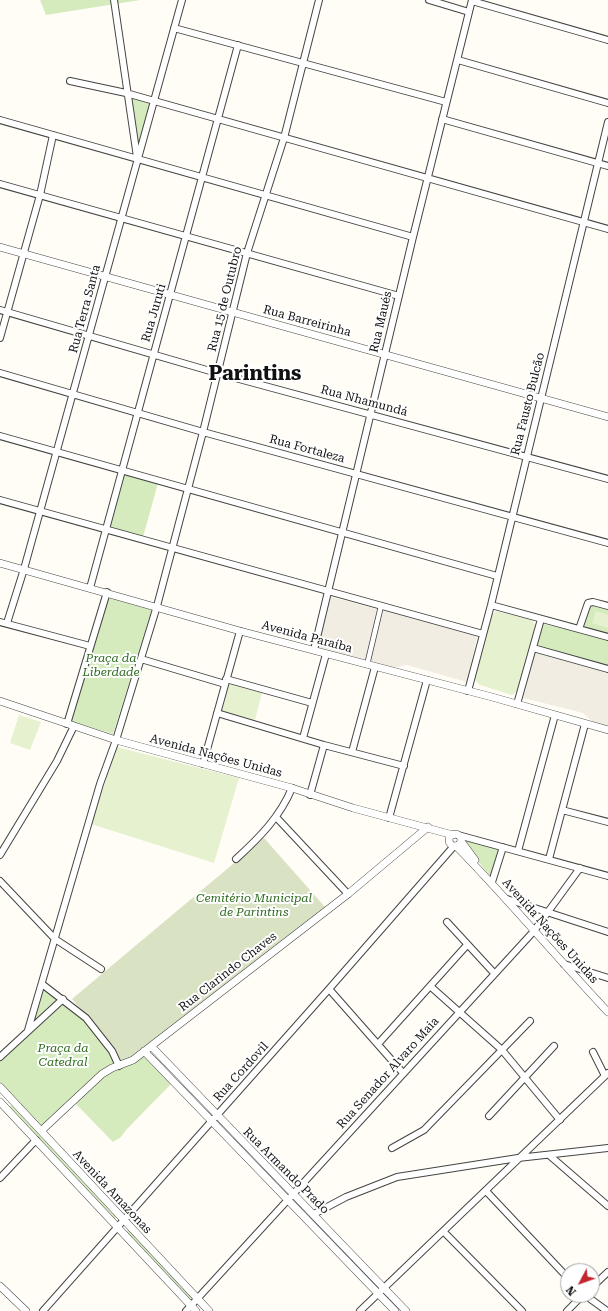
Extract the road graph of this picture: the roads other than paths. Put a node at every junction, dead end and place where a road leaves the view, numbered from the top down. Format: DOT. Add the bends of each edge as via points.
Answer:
graph roads {
  1 [pos="115,0"];
  2 [pos="182,0"];
  3 [pos="319,0"];
  4 [pos="429,0"];
  5 [pos="472,0"];
  6 [pos="469,12"];
  7 [pos="174,28"];
  8 [pos="608,40"];
  9 [pos="238,44"];
  10 [pos="458,60"];
  11 [pos="304,63"];
  12 [pos="70,81"];
  13 [pos="126,93"];
  14 [pos="154,101"];
  15 [pos="446,102"];
  16 [pos="608,103"];
  17 [pos="217,119"];
  18 [pos="442,119"];
  19 [pos="0,120"];
  20 [pos="608,122"];
  21 [pos="53,136"];
  22 [pos="284,138"];
  23 [pos="137,159"];
  24 [pos="598,164"];
  25 [pos="608,166"];
  26 [pos="202,178"];
  27 [pos="427,178"];
  28 [pos="0,184"];
  29 [pos="40,195"];
  30 [pos="266,196"];
  31 [pos="121,218"];
  32 [pos="584,223"];
  33 [pos="608,229"];
  34 [pos="187,236"];
  35 [pos="413,237"];
  36 [pos="0,247"];
  37 [pos="247,252"];
  38 [pos="23,253"];
  39 [pos="105,276"];
  40 [pos="171,294"];
  41 [pos="399,296"];
  42 [pos="0,310"];
  43 [pos="8,312"];
  44 [pos="234,313"];
  45 [pos="89,334"];
  46 [pos="0,338"];
  47 [pos="154,354"];
  48 [pos="385,355"];
  49 [pos="217,372"];
  50 [pos="0,373"];
  51 [pos="73,395"];
  52 [pos="541,399"];
  53 [pos="138,413"];
  54 [pos="370,414"];
  55 [pos="608,417"];
  56 [pos="203,432"];
  57 [pos="0,436"];
  58 [pos="56,452"];
  59 [pos="527,457"];
  60 [pos="122,471"];
  61 [pos="356,474"];
  62 [pos="608,479"];
  63 [pos="189,489"];
  64 [pos="0,500"];
  65 [pos="39,511"];
  66 [pos="512,517"];
  67 [pos="106,530"];
  68 [pos="342,533"];
  69 [pos="608,543"];
  70 [pos="171,548"];
  71 [pos="0,563"];
  72 [pos="24,569"];
  73 [pos="497,576"];
  74 [pos="90,588"];
  75 [pos="326,591"];
  76 [pos="107,592"];
  77 [pos="491,605"];
  78 [pos="157,606"];
  79 [pos="381,606"];
  80 [pos="608,606"];
  81 [pos="541,619"];
  82 [pos="0,622"];
  83 [pos="7,623"];
  84 [pos="579,629"];
  85 [pos="240,631"];
  86 [pos="483,634"];
  87 [pos="608,637"];
  88 [pos="90,646"];
  89 [pos="533,648"];
  90 [pos="314,650"];
  91 [pos="326,654"];
  92 [pos="141,659"];
  93 [pos="367,665"];
  94 [pos="375,667"];
  95 [pos="608,669"];
  96 [pos="427,680"];
  97 [pos="225,682"];
  98 [pos="468,691"];
  99 [pos="0,701"];
  100 [pos="312,703"];
  101 [pos="516,704"];
  102 [pos="217,713"];
  103 [pos="555,715"];
  104 [pos="585,724"];
  105 [pos="70,725"];
  106 [pos="608,730"];
  107 [pos="303,738"];
  108 [pos="116,740"];
  109 [pos="324,745"];
  110 [pos="352,752"];
  111 [pos="203,764"];
  112 [pos="404,766"];
  113 [pos="292,788"];
  114 [pos="310,795"];
  115 [pos="562,810"];
  116 [pos="276,817"];
  117 [pos="389,818"];
  118 [pos="608,822"];
  119 [pos="428,827"];
  120 [pos="455,841"];
  121 [pos="503,847"];
  122 [pos="518,851"];
  123 [pos="0,855"];
  124 [pos="236,859"];
  125 [pos="549,859"];
  126 [pos="580,868"];
  127 [pos="608,876"];
  128 [pos="0,881"];
  129 [pos="492,882"];
  130 [pos="348,894"];
  131 [pos="507,899"];
  132 [pos="548,911"];
  133 [pos="447,922"];
  134 [pos="534,931"];
  135 [pos="608,932"];
  136 [pos="54,939"];
  137 [pos="467,945"];
  138 [pos="563,964"];
  139 [pos="101,969"];
  140 [pos="494,973"];
  141 [pos="608,978"];
  142 [pos="42,984"];
  143 [pos="430,986"];
  144 [pos="329,989"];
  145 [pos="63,999"];
  146 [pos="459,1011"];
  147 [pos="608,1012"];
  148 [pos="530,1021"];
  149 [pos="28,1030"];
  150 [pos="378,1044"];
  151 [pos="151,1046"];
  152 [pos="554,1046"];
  153 [pos="502,1050"];
  154 [pos="144,1051"];
  155 [pos="593,1052"];
  156 [pos="0,1057"];
  157 [pos="120,1066"];
  158 [pos="403,1073"];
  159 [pos="607,1075"];
  160 [pos="525,1078"];
  161 [pos="0,1087"];
  162 [pos="9,1096"];
  163 [pos="0,1104"];
  164 [pos="216,1116"];
  165 [pos="489,1116"];
  166 [pos="560,1120"];
  167 [pos="211,1122"];
  168 [pos="41,1131"];
  169 [pos="36,1140"];
  170 [pos="392,1148"];
  171 [pos="608,1148"];
  172 [pos="548,1155"];
  173 [pos="518,1158"];
  174 [pos="0,1178"];
  175 [pos="486,1191"];
  176 [pos="294,1193"];
  177 [pos="288,1199"];
  178 [pos="608,1206"];
  179 [pos="314,1214"];
  180 [pos="123,1220"];
  181 [pos="117,1227"];
  182 [pos="444,1232"];
  183 [pos="560,1270"];
  184 [pos="608,1273"];
  185 [pos="600,1280"];
  186 [pos="0,1286"];
  187 [pos="384,1288"];
  188 [pos="378,1294"];
  189 [pos="198,1298"];
  190 [pos="576,1303"];
  191 [pos="596,1303"];
  192 [pos="191,1309"];
  193 [pos="26,1311"];
  194 [pos="43,1311"];
  195 [pos="209,1311"];
  196 [pos="360,1311"];
  197 [pos="395,1311"];
  198 [pos="406,1311"];
  199 [pos="522,1311"];
  200 [pos="567,1311"];
  201 [pos="607,1311"];
  1 -- 13 [label="street"];
  2 -- 7 [label="street, Rua Terra Santa"];
  3 -- 11 [label="street, Rua 15 de Outubro"];
  4 -- 6 [label="street"];
  5 -- 6 [label="street, Rua Maués"];
  5 -- 8 [label="street"];
  6 -- 10 [label="street, Rua Maués"];
  7 -- 9 [label="street"];
  7 -- 14 [label="street, Rua Terra Santa"];
  9 -- 11 [label="street"];
  9 -- 17 [label="street, Rua Juruti"];
  10 -- 15 [label="street, Rua Maués"];
  10 -- 16 [label="street"];
  11 -- 15 [label="street"];
  11 -- 22 [label="street, Rua 15 de Outubro"];
  12 -- 13 [label="street"];
  13 -- 14 [label="street"];
  13 -- 23 [label="street"];
  14 -- 17 [label="street"];
  14 -- 23 [label="street, Rua Terra Santa"];
  15 -- 18 [label="street, Rua Maués"];
  17 -- 22 [label="street"];
  17 -- 26 [label="street, Rua Juruti"];
  18 -- 24 [label="street"];
  18 -- 27 [label="street, Rua Maués"];
  19 -- 21 [label="street"];
  20 -- 24 [label="street, Rua Fausto Bulcão"];
  21 -- 23 [label="street"];
  21 -- 29 [label="street"];
  22 -- 27 [label="street"];
  22 -- 30 [label="street, Rua 15 de Outubro"];
  23 -- 26 [label="street"];
  23 -- 31 [label="street, Rua Terra Santa"];
  24 -- 25 [label="street"];
  24 -- 32 [label="street, Rua Fausto Bulcão"];
  26 -- 30 [label="street"];
  26 -- 34 [label="street, Rua Juruti"];
  27 -- 32 [label="street"];
  27 -- 35 [label="street, Rua Maués"];
  28 -- 29 [label="street"];
  29 -- 31 [label="street"];
  29 -- 38 [label="street"];
  30 -- 35 [label="street"];
  30 -- 37 [label="street, Rua 15 de Outubro"];
  31 -- 34 [label="street"];
  31 -- 39 [label="street, Rua Terra Santa"];
  32 -- 33 [label="street"];
  32 -- 52 [label="street, Rua Fausto Bulcão"];
  34 -- 37 [label="street"];
  34 -- 40 [label="street, Rua Juruti"];
  35 -- 41 [label="street, Rua Maués"];
  36 -- 38 [label="street, Rua Barreirinha"];
  37 -- 41 [label="street"];
  37 -- 44 [label="street, Rua 15 de Outubro"];
  38 -- 39 [label="street, Rua Barreirinha"];
  38 -- 43 [label="street"];
  39 -- 40 [label="street, Rua Barreirinha"];
  39 -- 45 [label="street, Rua Terra Santa"];
  40 -- 44 [label="street, Rua Barreirinha"];
  40 -- 47 [label="street, Rua Juruti"];
  41 -- 48 [label="street, Rua Maués"];
  42 -- 43 [label="street, Rua Nhamundá"];
  43 -- 45 [label="street, Rua Nhamundá"];
  43 -- 46 [label="street"];
  44 -- 48 [label="street, Rua Barreirinha"];
  44 -- 49 [label="street, Rua 15 de Outubro"];
  45 -- 47 [label="street, Rua Nhamundá"];
  45 -- 51 [label="street, Rua Terra Santa"];
  47 -- 49 [label="street, Rua Nhamundá"];
  47 -- 53 [label="street, Rua Juruti"];
  48 -- 52 [label="street, Rua Barreirinha"];
  48 -- 54 [label="street, Rua Maués"];
  49 -- 54 [label="street, Rua Nhamundá"];
  49 -- 56 [label="street, Rua 15 de Outubro"];
  50 -- 51 [label="street, Rua Fortaleza"];
  51 -- 53 [label="street, Rua Fortaleza"];
  51 -- 58 [label="street, Rua Terra Santa"];
  52 -- 55 [label="street, Rua Barreirinha"];
  52 -- 59 [label="street, Rua Fausto Bulcão"];
  53 -- 56 [label="street, Rua Fortaleza"];
  53 -- 60 [label="street, Rua Juruti"];
  54 -- 59 [label="street, Rua Nhamundá"];
  54 -- 61 [label="street, Rua Maués"];
  56 -- 61 [label="street, Rua Fortaleza"];
  56 -- 63 [label="street, Rua 15 de Outubro"];
  57 -- 58 [label="street"];
  58 -- 60 [label="street"];
  58 -- 65 [label="street, Rua Terra Santa"];
  59 -- 62 [label="street, Rua Nhamundá"];
  59 -- 66 [label="street, Rua Fausto Bulcão"];
  60 -- 63 [label="street"];
  60 -- 67 [label="street, Rua Juruti"];
  61 -- 66 [label="street, Rua Fortaleza"];
  61 -- 68 [label="street, Rua Maués"];
  63 -- 68 [label="street"];
  63 -- 70 [label="street, Rua 15 de Outubro"];
  64 -- 65 [label="street"];
  65 -- 67 [label="street"];
  65 -- 72 [label="street, Rua Terra Santa"];
  66 -- 69 [label="street, Rua Fortaleza"];
  66 -- 73 [label="street, Rua Fausto Bulcão"];
  67 -- 70 [label="street"];
  67 -- 74 [label="street, Rua Juruti"];
  68 -- 73 [label="street"];
  68 -- 75 [label="street, Rua Maués"];
  70 -- 75 [label="street"];
  70 -- 78 [label="street, Rua 15 de Outubro"];
  71 -- 72 [label="street, Avenida Paraíba"];
  72 -- 74 [label="street, Avenida Paraíba"];
  72 -- 83 [label="street, Rua Terra Santa"];
  73 -- 77 [label="street, Rua Fausto Bulcão"];
  74 -- 76 [label="street, Avenida Paraíba"];
  75 -- 79 [label="street"];
  75 -- 90 [label="street, Rua Maués"];
  76 -- 78 [label="street, Avenida Paraíba"];
  76 -- 88 [label="street"];
  77 -- 81 [label="street"];
  77 -- 86 [label="street, Rua Fausto Bulcão"];
  78 -- 85 [label="street, Avenida Paraíba"];
  78 -- 92 [label="street, Rua 15 de Outubro"];
  79 -- 86 [label="street"];
  79 -- 93 [label="street"];
  80 -- 84 [label="street" via="588,603"];
  81 -- 84 [label="street"];
  81 -- 89 [label="street"];
  82 -- 83 [label="street"];
  83 -- 88 [label="street"];
  84 -- 87 [label="street"];
  85 -- 90 [label="street, Avenida Paraíba"];
  85 -- 97 [label="street"];
  86 -- 98 [label="street, Rua Fausto Bulcão"];
  88 -- 105 [label="street"];
  89 -- 95 [label="street"];
  89 -- 101 [label="street"];
  90 -- 91 [label="street, Avenida Paraíba"];
  91 -- 93 [label="street, Avenida Paraíba"];
  91 -- 100 [label="street"];
  92 -- 97 [label="street"];
  92 -- 108 [label="street, Rua 15 de Outubro"];
  93 -- 94 [label="street, Avenida Paraíba"];
  94 -- 96 [label="street, Avenida Paraíba"];
  94 -- 110 [label="street"];
  96 -- 98 [label="street, Avenida Paraíba"];
  96 -- 112 [label="street"];
  97 -- 100 [label="street"];
  97 -- 102 [label="street"];
  98 -- 101 [label="street, Avenida Paraíba"];
  99 -- 105 [label="street, Avenida Nações Unidas"];
  100 -- 107 [label="street"];
  101 -- 103 [label="street, Avenida Paraíba"];
  102 -- 107 [label="street"];
  102 -- 111 [label="street"];
  103 -- 104 [label="street, Avenida Paraíba"];
  103 -- 122 [label="street"];
  104 -- 106 [label="street, Avenida Paraíba"];
  104 -- 115 [label="street"];
  105 -- 108 [label="street, Avenida Nações Unidas"];
  105 -- 123 [label="street" via="57,761"];
  107 -- 109 [label="street"];
  108 -- 111 [label="street, Avenida Nações Unidas"];
  108 -- 136 [label="street, Rua 15 de Outubro" via="100,784"];
  109 -- 110 [label="street"];
  109 -- 114 [label="street"];
  110 -- 112 [label="street"];
  111 -- 113 [label="street, Avenida Nações Unidas"];
  112 -- 117 [label="street"];
  113 -- 114 [label="street, Avenida Nações Unidas"];
  113 -- 116 [label="street"];
  114 -- 117 [label="street, Avenida Nações Unidas"];
  115 -- 118 [label="street"];
  115 -- 125 [label="street"];
  116 -- 124 [label="street" via="260,837"];
  116 -- 130 [label="street"];
  117 -- 119 [label="street, Avenida Nações Unidas"];
  119 -- 120 [label="street, Avenida Nações Unidas"];
  119 -- 130 [label="street, Rua Clarindo Chaves"];
  120 -- 121 [label="street"];
  120 -- 129 [label="street, Avenida Nações Unidas"];
  120 -- 144 [label="street, Rua Cordovil"];
  121 -- 122 [label="street"];
  121 -- 129 [label="street"];
  122 -- 125 [label="street"];
  125 -- 126 [label="street"];
  126 -- 127 [label="street"];
  126 -- 132 [label="street, Rua Senador Alvaro Maia"];
  128 -- 136 [label="street"];
  129 -- 131 [label="street, Avenida Nações Unidas"];
  130 -- 151 [label="street, Rua Clarindo Chaves"];
  131 -- 132 [label="street"];
  131 -- 134 [label="street, Avenida Nações Unidas"];
  132 -- 134 [label="street, Rua Senador Alvaro Maia"];
  132 -- 135 [label="street"];
  133 -- 137 [label="street"];
  134 -- 138 [label="street, Avenida Nações Unidas"];
  134 -- 140 [label="street, Rua Senador Alvaro Maia"];
  136 -- 139 [label="street"];
  136 -- 142 [label="street, Rua 15 de Outubro"];
  137 -- 140 [label="street"];
  137 -- 143 [label="street"];
  138 -- 141 [label="street"];
  138 -- 147 [label="street, Avenida Nações Unidas"];
  140 -- 146 [label="street, Rua Senador Alvaro Maia"];
  142 -- 145 [label="street"];
  142 -- 149 [label="street, Rua 15 de Outubro"];
  143 -- 146 [label="street"];
  143 -- 150 [label="street"];
  144 -- 150 [label="street"];
  144 -- 164 [label="street, Rua Cordovil"];
  145 -- 149 [label="street"];
  145 -- 157 [label="street" via="92,1023"];
  146 -- 153 [label="street"];
  146 -- 158 [label="street, Rua Senador Alvaro Maia"];
  148 -- 153 [label="street"];
  149 -- 156 [label="street"];
  150 -- 158 [label="street"];
  151 -- 154 [label="street, Rua Clarindo Chaves"];
  151 -- 164 [label="street, Rua Armando Prado"];
  152 -- 160 [label="street"];
  153 -- 160 [label="street"];
  153 -- 170 [label="street" via="424,1130"];
  154 -- 157 [label="street, Rua Clarindo Chaves"];
  154 -- 167 [label="street, Rua Armando Prado"];
  155 -- 159 [label="street"];
  157 -- 168 [label="street, Rua Clarindo Chaves" via="102,1074"];
  158 -- 176 [label="street, Rua Senador Alvaro Maia"];
  159 -- 166 [label="street"];
  160 -- 165 [label="street"];
  160 -- 166 [label="street"];
  161 -- 162 [label="street, Avenida Amazonas"];
  162 -- 163 [label="street"];
  162 -- 168 [label="street, Avenida Amazonas"];
  163 -- 169 [label="street, Avenida Amazonas"];
  164 -- 167 [label="street, Rua Cordovil"];
  164 -- 176 [label="street, Rua Armando Prado"];
  166 -- 173 [label="street"];
  167 -- 177 [label="street, Rua Armando Prado"];
  167 -- 180 [label="street, Rua Cordovil"];
  168 -- 180 [label="street, Avenida Amazonas"];
  169 -- 174 [label="street"];
  169 -- 181 [label="street, Avenida Amazonas"];
  171 -- 172 [label="street"];
  172 -- 173 [label="street"];
  172 -- 178 [label="street"];
  173 -- 175 [label="street"];
  173 -- 179 [label="street" via="390,1179 346,1197"];
  175 -- 182 [label="street"];
  175 -- 183 [label="street"];
  176 -- 177 [label="street, Rua Senador Alvaro Maia"];
  176 -- 179 [label="street, Rua Armando Prado"];
  177 -- 188 [label="street, Rua Armando Prado"];
  177 -- 189 [label="street, Rua Senador Alvaro Maia"];
  179 -- 187 [label="street, Rua Armando Prado"];
  180 -- 181 [label="street, Rua Cordovil"];
  180 -- 189 [label="street, Avenida Amazonas"];
  181 -- 192 [label="street, Avenida Amazonas"];
  181 -- 194 [label="street, Rua Cordovil"];
  182 -- 187 [label="street"];
  182 -- 199 [label="street"];
  184 -- 185 [label="street"];
  186 -- 193 [label="street"];
  187 -- 188 [label="street"];
  187 -- 198 [label="street, Rua Armando Prado"];
  188 -- 196 [label="street"];
  188 -- 197 [label="street, Rua Armando Prado"];
  189 -- 192 [label="street, Rua Senador Alvaro Maia"];
  189 -- 195 [label="street, Avenida Amazonas"];
  190 -- 200 [label="street"];
  191 -- 201 [label="street"];
}
